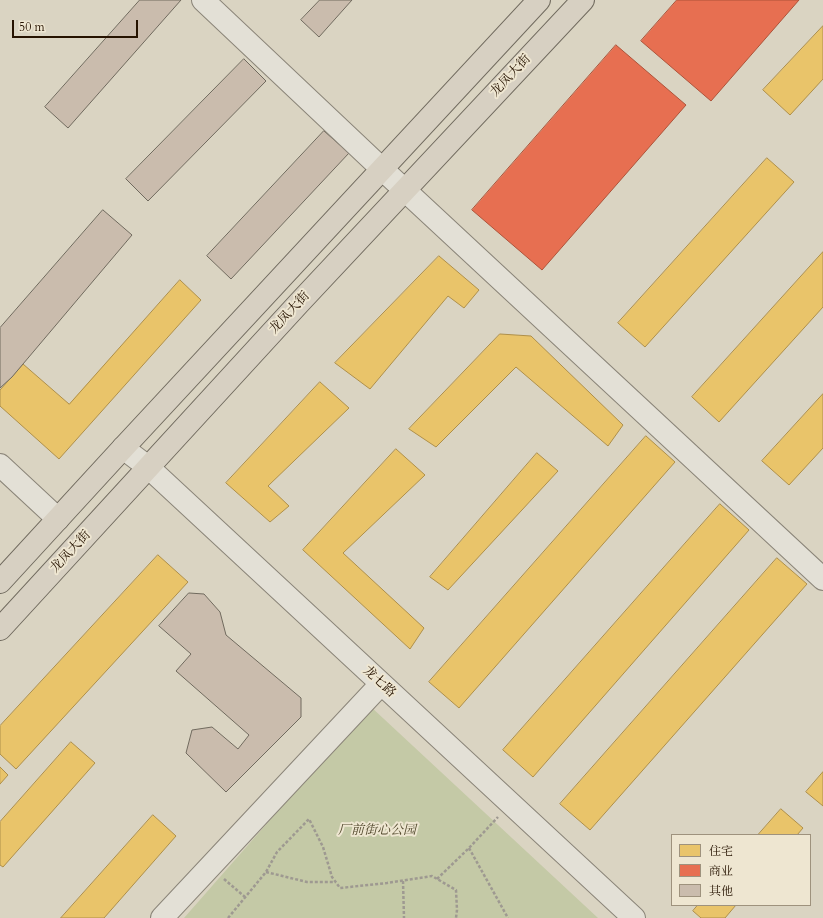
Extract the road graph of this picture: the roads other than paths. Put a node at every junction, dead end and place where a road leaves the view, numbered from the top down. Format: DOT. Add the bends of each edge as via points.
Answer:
graph roads {
  1 [pos="203,0"];
  2 [pos="539,0"];
  3 [pos="583,0"];
  4 [pos="382,169"];
  5 [pos="405,190"];
  6 [pos="123,448"];
  7 [pos="0,465"];
  8 [pos="148,467"];
  9 [pos="58,519"];
  10 [pos="823,579"];
  11 [pos="0,582"];
  12 [pos="0,629"];
  13 [pos="381,684"];
  14 [pos="162,918"];
  15 [pos="634,918"];
  1 -- 4 [label="street"];
  2 -- 4 [label="main road"];
  3 -- 5 [label="main road, 龙凤大街"];
  4 -- 5 [label="street"];
  4 -- 6 [label="main road"];
  5 -- 8 [label="main road, 龙凤大街"];
  5 -- 10 [label="street"];
  6 -- 8 [label="street, 龙七路"];
  6 -- 9 [label="main road"];
  7 -- 9 [label="street"];
  8 -- 12 [label="main road, 龙凤大街"];
  8 -- 13 [label="street, 龙七路"];
  9 -- 11 [label="main road"];
  13 -- 14 [label="street"];
  13 -- 15 [label="street, 龙七路"];
}
